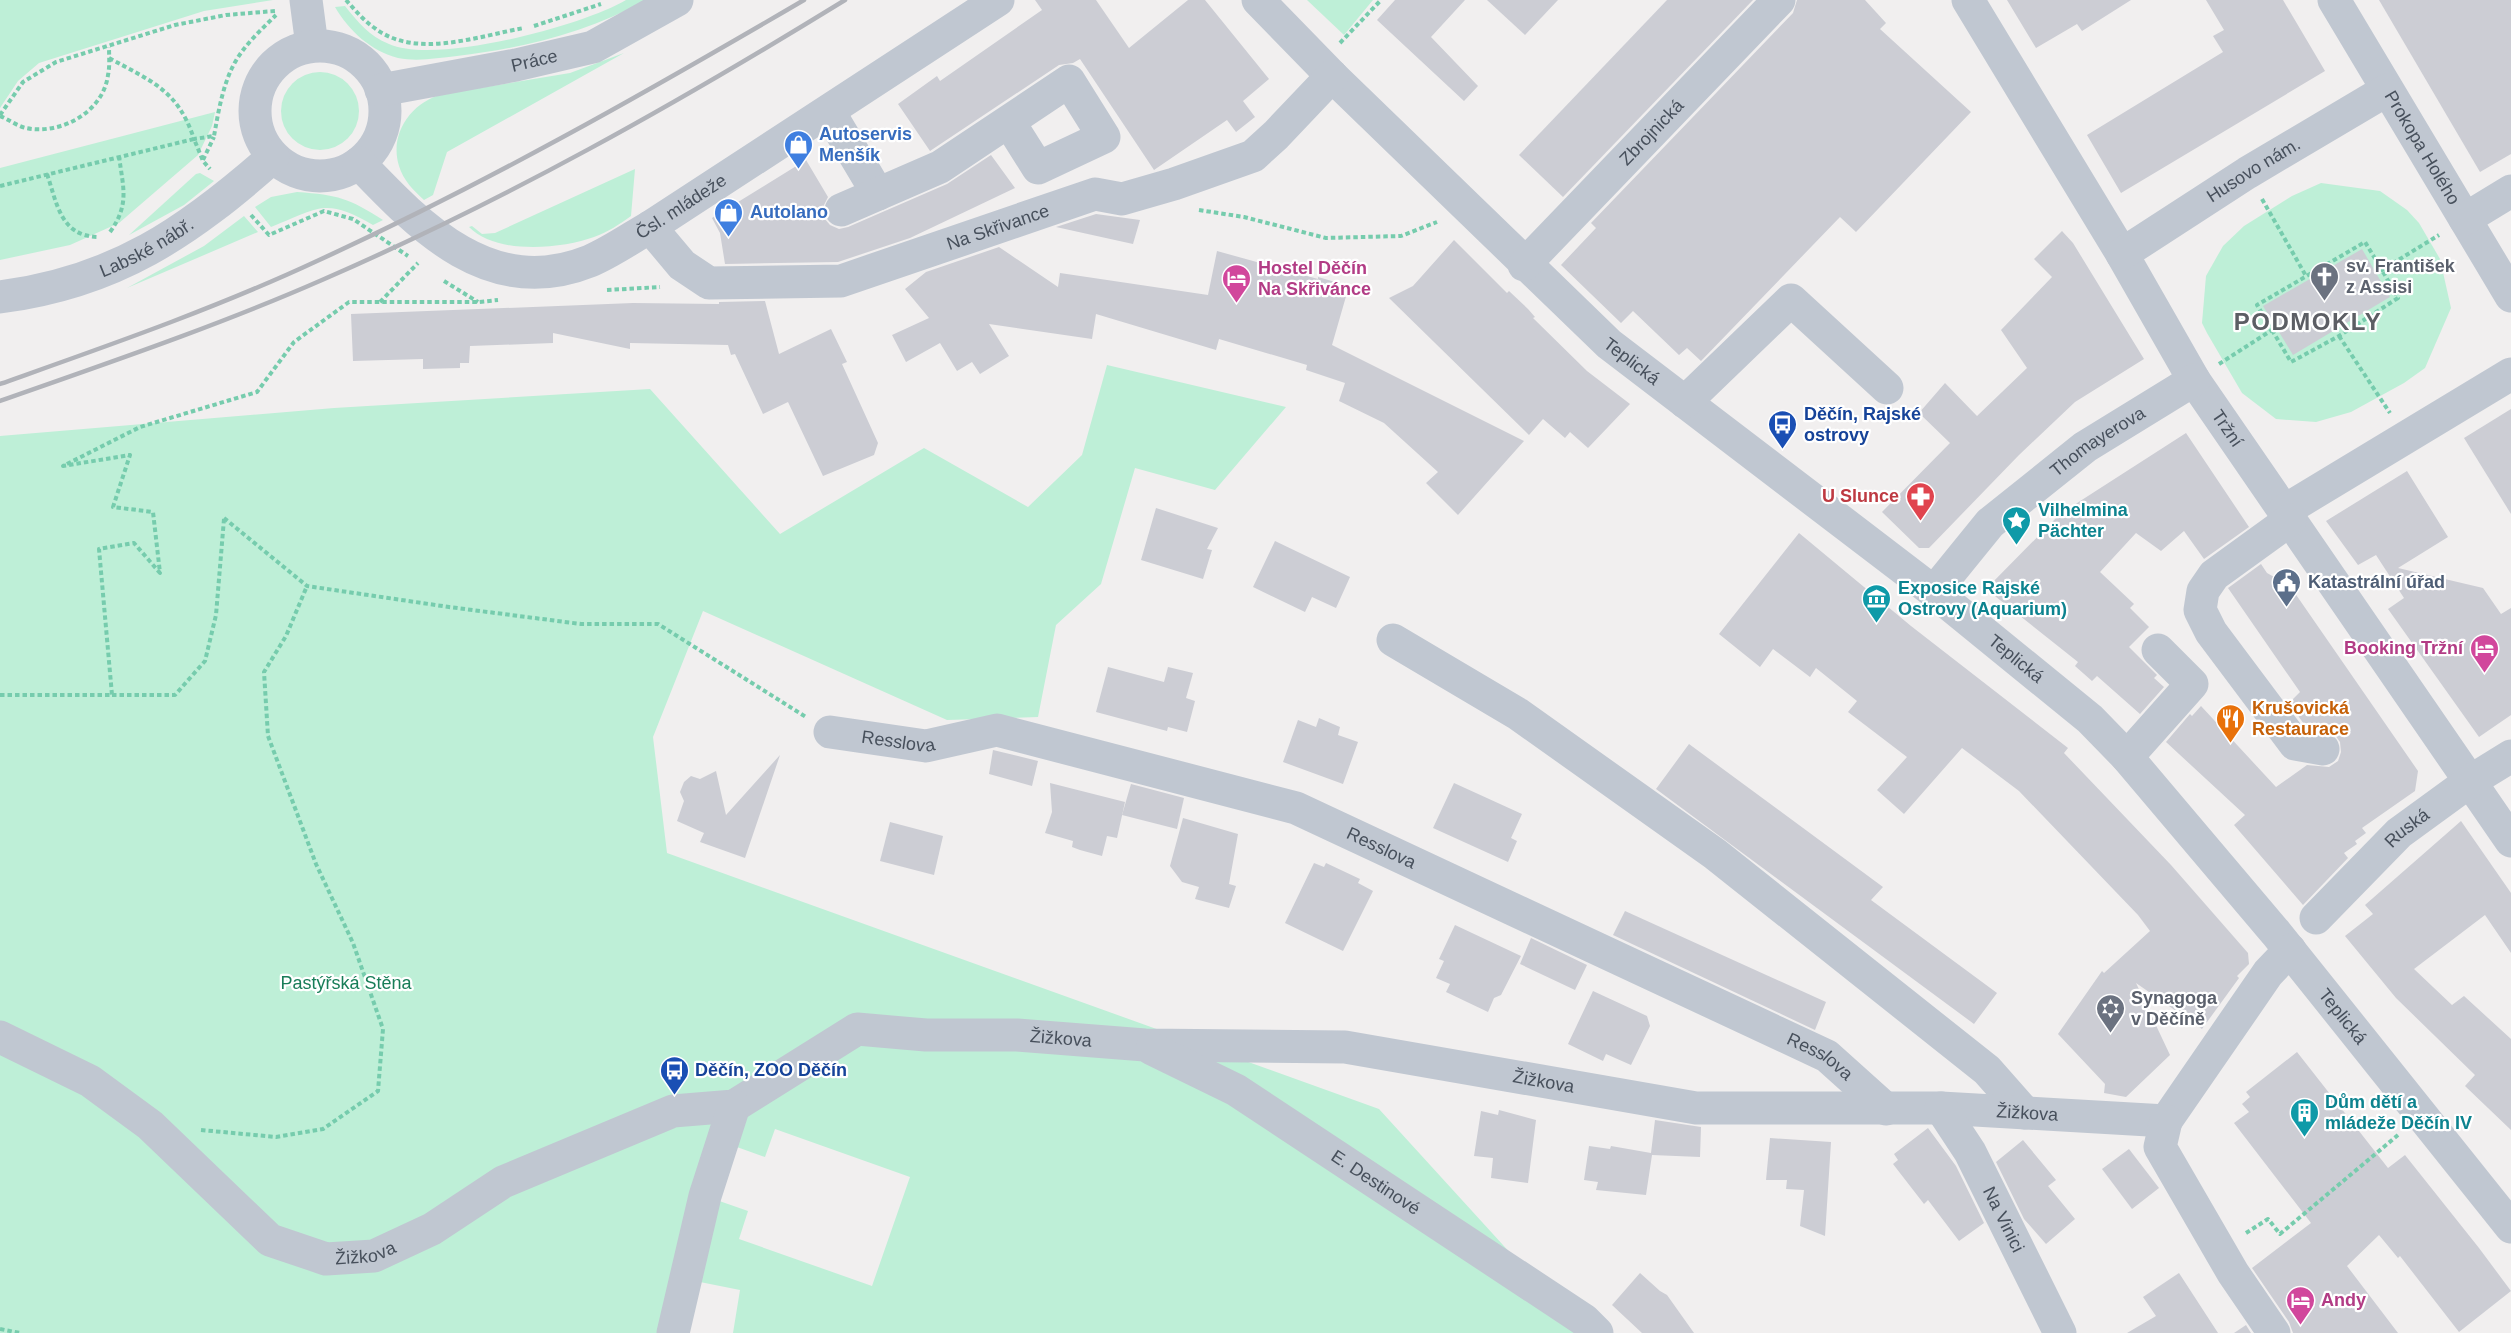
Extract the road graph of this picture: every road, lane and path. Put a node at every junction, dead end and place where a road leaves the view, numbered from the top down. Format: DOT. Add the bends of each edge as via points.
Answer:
graph roads {
  1 [pos="306,0"];
  2 [pos="346,0"];
  3 [pos="609,0"];
  4 [pos="677,0"];
  5 [pos="998,0"];
  6 [pos="1258,0"];
  7 [pos="1381,0"];
  8 [pos="1779,0"];
  9 [pos="1968,0"];
  10 [pos="2334,0"];
  11 [pos="1331,35"];
  12 [pos="312,46"];
  13 [pos="109,47"];
  14 [pos="109,58"];
  15 [pos="1332,76"];
  16 [pos="381,90"];
  17 [pos="2387,90"];
  18 [pos="829,112"];
  19 [pos="0,116"];
  20 [pos="1009,122"];
  21 [pos="214,136"];
  22 [pos="194,139"];
  23 [pos="119,156"];
  24 [pos="273,157"];
  25 [pos="203,161"];
  26 [pos="359,163"];
  27 [pos="2247,173"];
  28 [pos="47,174"];
  29 [pos="1174,184"];
  30 [pos="0,186"];
  31 [pos="2511,191"];
  32 [pos="232,193"];
  33 [pos="878,194"];
  34 [pos="841,210"];
  35 [pos="1469,210"];
  36 [pos="2465,219"];
  37 [pos="650,227"];
  38 [pos="2122,254"];
  39 [pos="418,263"];
  40 [pos="1524,264"];
  41 [pos="427,269"];
  42 [pos="2382,270"];
  43 [pos="435,274"];
  44 [pos="2306,276"];
  45 [pos="2511,296"];
  46 [pos="0,297"];
  47 [pos="379,302"];
  48 [pos="2272,330"];
  49 [pos="2339,336"];
  50 [pos="2511,374"];
  51 [pos="2194,380"];
  52 [pos="1887,388"];
  53 [pos="1685,402"];
  54 [pos="2406,438"];
  55 [pos="2287,515"];
  56 [pos="307,586"];
  57 [pos="1934,592"];
  58 [pos="1393,640"];
  59 [pos="2158,650"];
  60 [pos="0,695"];
  61 [pos="112,695"];
  62 [pos="830,732"];
  63 [pos="2323,749"];
  64 [pos="2511,756"];
  65 [pos="2127,757"];
  66 [pos="2469,782"];
  67 [pos="2511,841"];
  68 [pos="2316,918"];
  69 [pos="2290,950"];
  70 [pos="0,1037"];
  71 [pos="1146,1045"];
  72 [pos="734,1106"];
  73 [pos="1941,1108"];
  74 [pos="1886,1109"];
  75 [pos="2025,1113"];
  76 [pos="2421,1115"];
  77 [pos="2166,1121"];
  78 [pos="150,1125"];
  79 [pos="2511,1227"];
  80 [pos="2219,1249"];
  81 [pos="0,1329"];
  82 [pos="20,1333"];
  83 [pos="673,1333"];
  84 [pos="1597,1333"];
  85 [pos="2060,1333"];
  86 [pos="2274,1333"];
  1 -- 12 [label="street"];
  2 -- 3 [label="path" via="376,30 399,41 425,45 530,27"];
  4 -- 16 [label="street, Práce" via="593,46"];
  5 -- 18 [label="street, Čsl. mládeže"];
  6 -- 15 [label="street, Teplická"];
  7 -- 11 [label="path" via="1340,44"];
  8 -- 40 [label="street, Zbrojnická"];
  9 -- 38 [label="street, Tržní"];
  10 -- 17 [label="street, Prokopa Holého"];
  12 -- 16 [label="street" via="334,48 354,56 371,71"];
  12 -- 24 [label="street" via="275,63 262,80 255,120 261,140"];
  13 -- 14 [label="path"];
  13 -- 19 [label="path" via="39,71 23,82"];
  13 -- 21 [label="path" via="175,25 281,10 232,68"];
  14 -- 19 [label="path" via="108,77 97,102 77,120 51,129 24,128"];
  14 -- 22 [label="path" via="158,85 175,101 187,118"];
  15 -- 29 [label="street, Na Skřivance" via="1253,156"];
  15 -- 35 [label="street, Teplická"];
  16 -- 26 [label="street" via="385,110 382,130"];
  17 -- 27 [label="street, Husovo nám."];
  17 -- 36 [label="street, Prokopa Holého"];
  18 -- 33 [label="street"];
  18 -- 37 [label="street, Čsl. mládeže"];
  20 -- 33 [label="street" via="940,167"];
  21 -- 22 [label="path"];
  21 -- 25 [label="path"];
  22 -- 23 [label="path"];
  22 -- 25 [label="path"];
  23 -- 28 [label="path"];
  23 -- 28 [label="path" via="124,204 108,235 83,236 70,228 61,216"];
  24 -- 26 [label="street" via="305,175 324,176"];
  24 -- 32 [label="street, Labské nábř."];
  25 -- 32 [label="path"];
  26 -- 37 [label="street, Čsl. mládeže" via="425,229 458,252 509,269 537,272 566,268 591,260"];
  27 -- 38 [label="street, Husovo nám."];
  27 -- 44 [label="path"];
  28 -- 30 [label="path"];
  29 -- 35 [label="path" via="1198,210 1326,238 1401,236"];
  29 -- 37 [label="street, Na Skřivance" via="1122,199 1095,194 841,281 708,283 682,264"];
  31 -- 36 [label="street"];
  32 -- 39 [label="path" via="269,236 324,211 353,219"];
  32 -- 46 [label="street, Labské nábř." via="198,220 134,259 69,283"];
  33 -- 34 [label="street"];
  35 -- 40 [label="street, Teplická"];
  36 -- 42 [label="path"];
  36 -- 45 [label="street, Prokopa Holého"];
  38 -- 51 [label="street, Tržní"];
  39 -- 41 [label="path"];
  39 -- 47 [label="path"];
  40 -- 53 [label="street, Teplická" via="1609,345"];
  42 -- 44 [label="path" via="2365,242"];
  42 -- 49 [label="path" via="2398,298"];
  43 -- 47 [label="path" via="479,303"];
  44 -- 48 [label="path" via="2257,305"];
  47 -- 61 [label="path" via="349,302 294,342 257,392 140,427 63,466 130,455 113,507 153,512 160,573 134,543 99,549"];
  48 -- 49 [label="path" via="2291,362"];
  48 -- 51 [label="path"];
  49 -- 54 [label="path"];
  50 -- 54 [label="street"];
  51 -- 55 [label="street, Tržní"];
  51 -- 57 [label="street, Thomayerova" via="2085,447 1998,516"];
  52 -- 53 [label="street" via="1791,300"];
  53 -- 57 [label="street, Teplická"];
  54 -- 55 [label="street"];
  55 -- 63 [label="street" via="2214,576 2203,591 2200,610 2211,632 2295,744"];
  55 -- 66 [label="street, Tržní"];
  56 -- 61 [label="path" via="224,518 216,615 205,661 175,694"];
  56 -- 62 [label="path" via="581,624 658,624"];
  56 -- 78 [label="path" via="286,636 264,672 268,736 316,864 353,943 383,1029 378,1091 322,1129 276,1137"];
  57 -- 65 [label="street, Teplická" via="2090,719"];
  58 -- 75 [label="street" via="1518,714 1715,854 1987,1070"];
  59 -- 65 [label="street" via="2192,684"];
  60 -- 61 [label="path"];
  62 -- 74 [label="street, Resslova" via="927,746 997,730 1296,808 1827,1056"];
  64 -- 66 [label="street, Ruská"];
  65 -- 69 [label="street, Teplická"];
  66 -- 67 [label="street, Tržní"];
  66 -- 68 [label="street, Ruská" via="2399,833"];
  69 -- 76 [label="street, Teplická"];
  69 -- 77 [label="street" via="2268,973"];
  70 -- 78 [label="street, Žižkova" via="90,1081"];
  71 -- 72 [label="street, Žižkova" via="857,1029"];
  71 -- 74 [label="street, Žižkova" via="1345,1047 1696,1108"];
  71 -- 84 [label="street, E. Destinové" via="1236,1090 1584,1320"];
  72 -- 78 [label="street, Žižkova" via="673,1111 502,1182 432,1229 374,1256 326,1259 270,1240"];
  72 -- 83 [label="street" via="705,1196"];
  73 -- 74 [label="street, Žižkova"];
  73 -- 75 [label="street, Žižkova"];
  73 -- 85 [label="street, Na Vinici" via="1970,1152"];
  75 -- 77 [label="street, Žižkova"];
  76 -- 79 [label="street, Teplická"];
  76 -- 80 [label="path" via="2280,1234 2268,1219"];
  77 -- 80 [label="street" via="2160,1147"];
  80 -- 86 [label="street"];
  81 -- 82 [label="path"];
}
